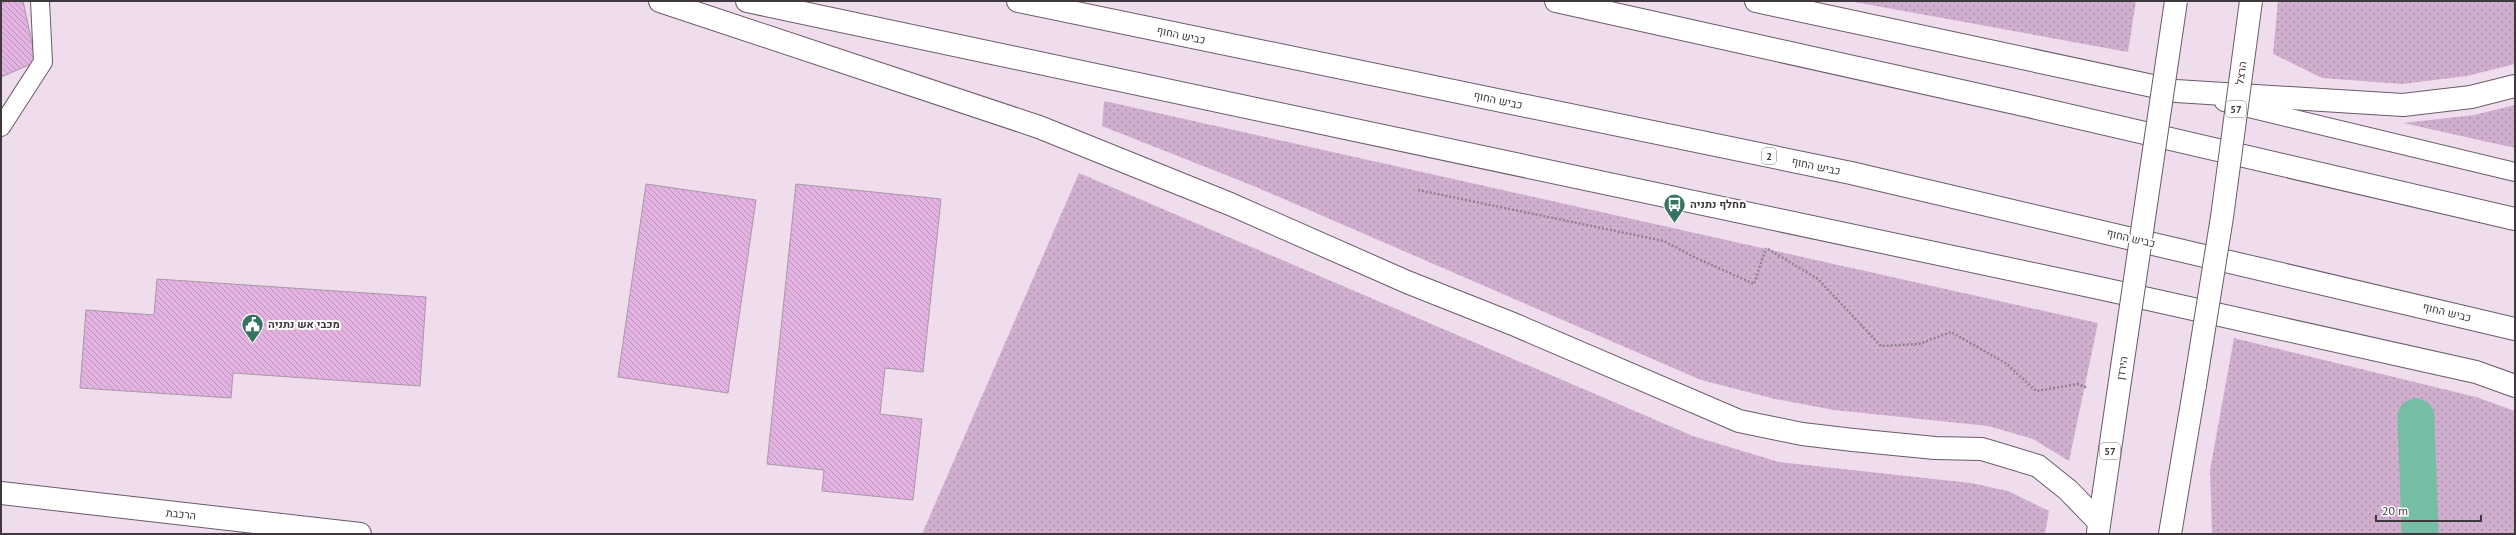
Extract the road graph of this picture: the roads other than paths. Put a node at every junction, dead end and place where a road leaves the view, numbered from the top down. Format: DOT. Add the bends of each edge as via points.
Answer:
graph roads {
  1 [pos="40,1"];
  2 [pos="660,1"];
  3 [pos="747,1"];
  4 [pos="1018,1"];
  5 [pos="1556,1"];
  6 [pos="1756,1"];
  7 [pos="2176,1"];
  8 [pos="2251,1"];
  9 [pos="2515,86"];
  10 [pos="2176,91"];
  11 [pos="1,127"];
  12 [pos="2515,172"];
  13 [pos="2515,219"];
  14 [pos="2515,329"];
  15 [pos="2476,372"];
  16 [pos="2515,382"];
  17 [pos="2515,386"];
  18 [pos="1,493"];
  19 [pos="2177,495"];
  20 [pos="2098,528"];
  21 [pos="360,534"];
  22 [pos="2170,534"];
  23 [pos="2181,534"];
  1 -- 11 [label="lane" via="43,62"];
  2 -- 20 [label="main road" via="1039,128 1230,204 1406,282 1513,324 1739,421 1802,434 1853,440 1934,448 1982,449 2038,466 2068,490"];
  3 -- 15 [label="main road" via="2099,288"];
  4 -- 14 [label="main road, כביש החוף / 2" via="1851,173"];
  5 -- 13 [label="main road" via="2032,107"];
  6 -- 10 [label="main road"];
  7 -- 20 [label="main road, הירדן / 57, bridge"];
  8 -- 19 [label="main road, הרצל / 57, bridge" via="2222,217"];
  9 -- 10 [label="main road" via="2471,97 2403,105"];
  10 -- 12 [label="lane"];
  15 -- 16 [label="lane"];
  15 -- 17 [label="main road"];
  18 -- 21 [label="main road, הרכבת"];
  19 -- 22 [label="main road, 57"];
  19 -- 23 [label="main road"];
}
